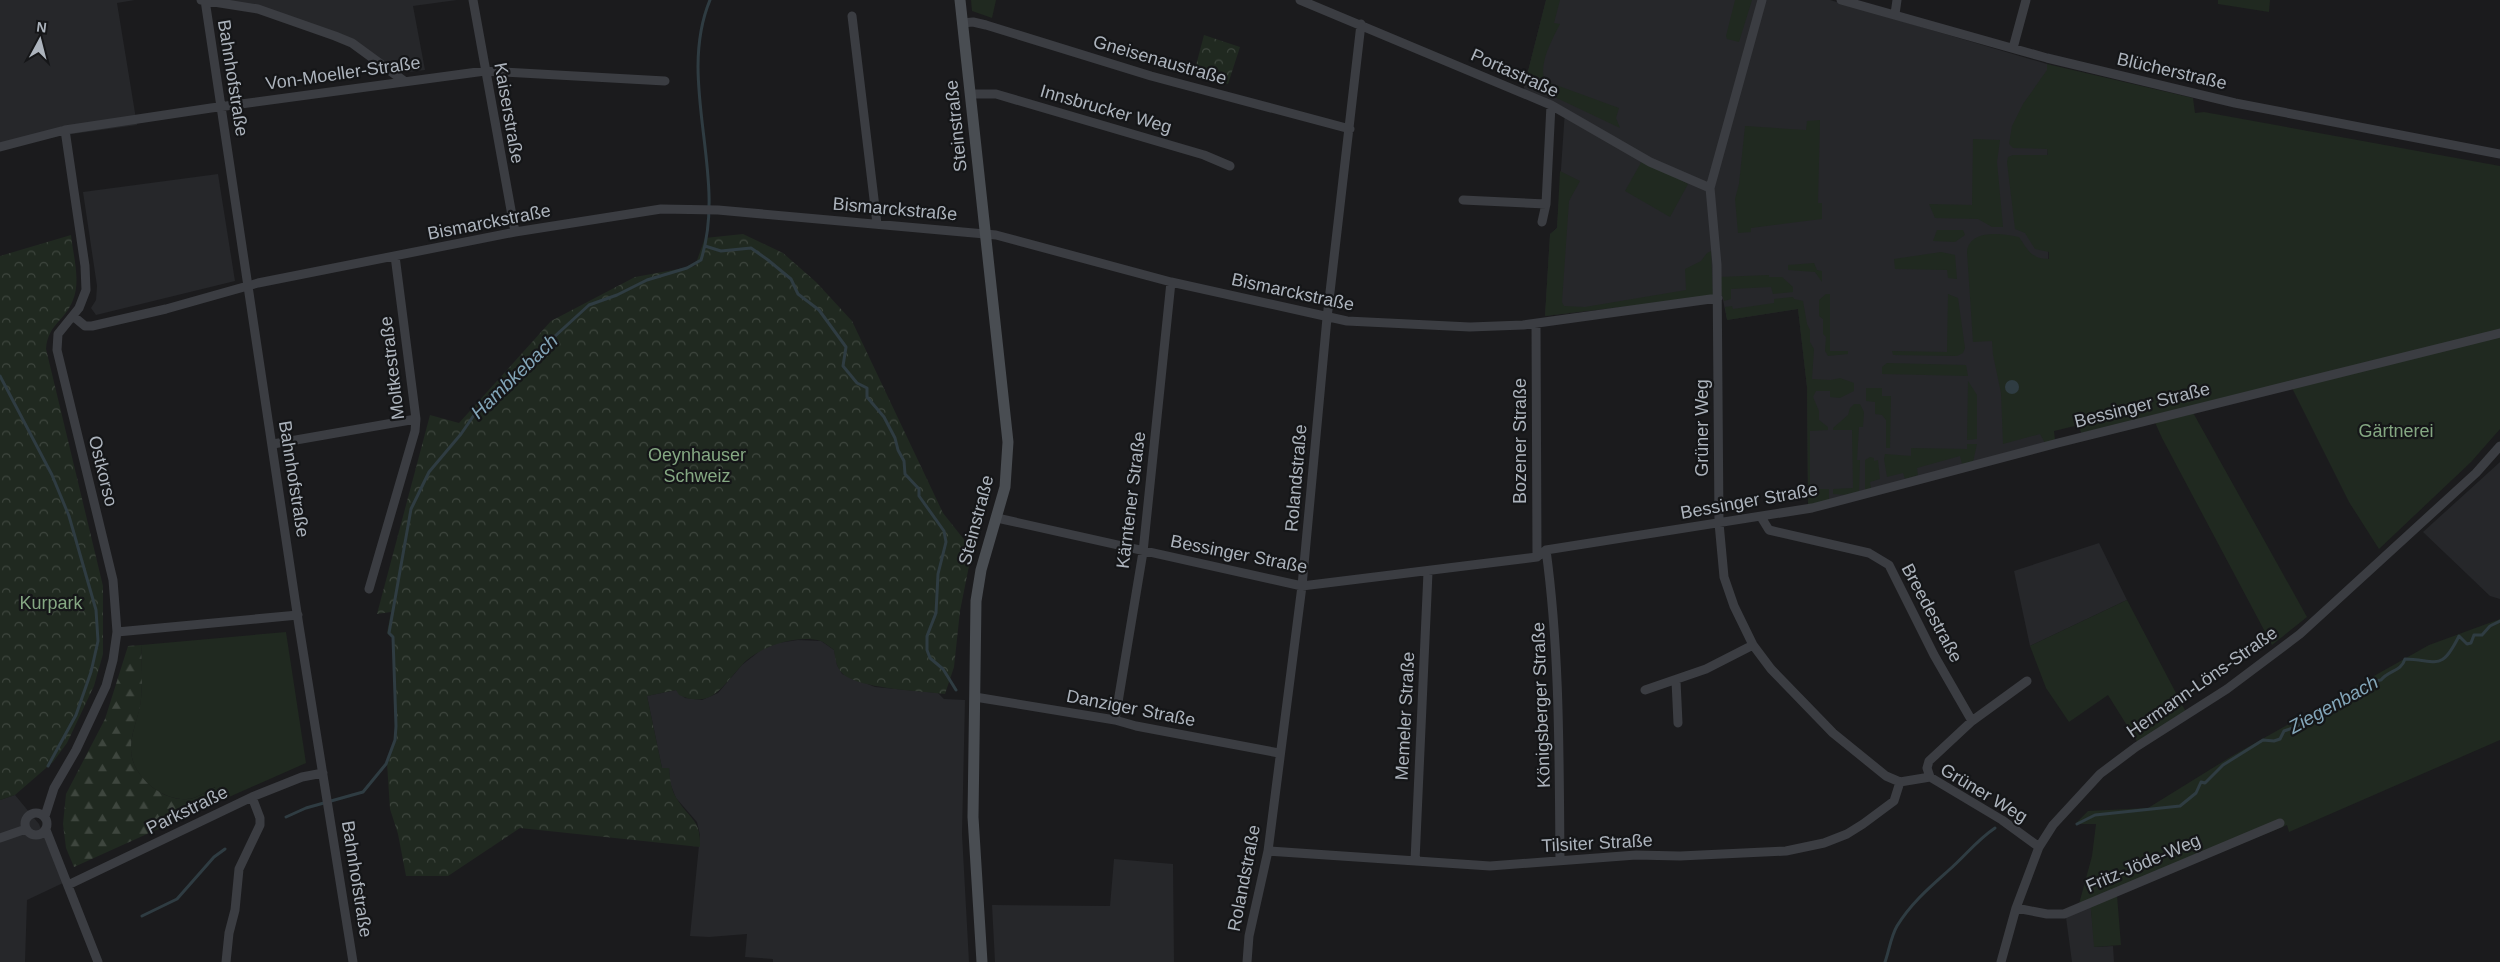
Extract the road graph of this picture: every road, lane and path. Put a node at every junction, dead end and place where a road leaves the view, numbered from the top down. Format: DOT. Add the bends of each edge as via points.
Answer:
graph roads {
  1 [pos="200,0"];
  2 [pos="205,0"];
  3 [pos="473,0"];
  4 [pos="960,0"];
  5 [pos="1300,0"];
  6 [pos="1324,0"];
  7 [pos="1762,0"];
  8 [pos="1841,0"];
  9 [pos="1897,0"];
  10 [pos="2026,0"];
  11 [pos="1329,11"];
  12 [pos="1895,14"];
  13 [pos="852,16"];
  14 [pos="962,23"];
  15 [pos="1361,24"];
  16 [pos="2013,48"];
  17 [pos="485,71"];
  18 [pos="404,81"];
  19 [pos="665,81"];
  20 [pos="970,94"];
  21 [pos="1551,105"];
  22 [pos="220,107"];
  23 [pos="1350,129"];
  24 [pos="65,130"];
  25 [pos="0,147"];
  26 [pos="2500,154"];
  27 [pos="1230,166"];
  28 [pos="1710,188"];
  29 [pos="1463,200"];
  30 [pos="1546,204"];
  31 [pos="1542,222"];
  32 [pos="878,224"];
  33 [pos="515,232"];
  34 [pos="984,234"];
  35 [pos="395,256"];
  36 [pos="1171,282"];
  37 [pos="248,285"];
  38 [pos="1718,298"];
  39 [pos="73,316"];
  40 [pos="1327,318"];
  41 [pos="1536,324"];
  42 [pos="2500,334"];
  43 [pos="416,419"];
  44 [pos="273,444"];
  45 [pos="2500,446"];
  46 [pos="1761,517"];
  47 [pos="997,518"];
  48 [pos="1719,523"];
  49 [pos="1546,550"];
  50 [pos="1143,552"];
  51 [pos="1537,558"];
  52 [pos="1428,572"];
  53 [pos="1302,586"];
  54 [pos="369,589"];
  55 [pos="298,615"];
  56 [pos="117,632"];
  57 [pos="1753,645"];
  58 [pos="1676,681"];
  59 [pos="2027,681"];
  60 [pos="1645,690"];
  61 [pos="975,697"];
  62 [pos="1115,720"];
  63 [pos="1972,721"];
  64 [pos="1678,723"];
  65 [pos="1279,753"];
  66 [pos="323,773"];
  67 [pos="1930,777"];
  68 [pos="1900,782"];
  69 [pos="252,796"];
  70 [pos="45,816"];
  71 [pos="2280,823"];
  72 [pos="26,829"];
  73 [pos="46,830"];
  74 [pos="0,838"];
  75 [pos="2039,847"];
  76 [pos="1268,851"];
  77 [pos="1415,860"];
  78 [pos="1560,860"];
  79 [pos="68,884"];
  80 [pos="2016,908"];
  81 [pos="98,962"];
  82 [pos="226,962"];
  83 [pos="353,962"];
  84 [pos="982,962"];
  85 [pos="1247,962"];
  86 [pos="2001,962"];
  1 -- 2 [label="street"];
  2 -- 18 [label="street" via="258,9 335,36 352,43"];
  2 -- 22 [label="street, Bahnhofstraße"];
  3 -- 17 [label="street, Kaiserstraße"];
  4 -- 14 [label="main road, Steinstraße"];
  5 -- 11 [label="street, Portastraße"];
  6 -- 11 [label="street"];
  7 -- 28 [label="street, Grüner Weg"];
  8 -- 12 [label="street, Blücherstraße"];
  9 -- 12 [label="street"];
  10 -- 16 [label="street"];
  11 -- 15 [label="street, Portastraße"];
  12 -- 16 [label="street, Blücherstraße"];
  13 -- 32 [label="street"];
  14 -- 20 [label="main road, Steinstraße"];
  14 -- 23 [label="street, Gneisenaustraße" via="986,25 1160,78"];
  15 -- 21 [label="street, Portastraße"];
  15 -- 23 [label="street, Rolandstraße"];
  16 -- 26 [label="street, Blücherstraße" via="2235,103"];
  17 -- 18 [label="street, Von-Moeller-Straße"];
  17 -- 19 [label="street, Von-Moeller-Straße"];
  17 -- 33 [label="street, Kaiserstraße"];
  18 -- 22 [label="street, Von-Moeller-Straße"];
  20 -- 27 [label="street, Innsbrucker Weg" via="996,94 1204,155"];
  20 -- 34 [label="main road, Steinstraße"];
  21 -- 28 [label="street, Portastraße" via="1650,162"];
  21 -- 30 [label="street"];
  22 -- 24 [label="street, Von-Moeller-Straße"];
  22 -- 37 [label="street, Bahnhofstraße"];
  23 -- 40 [label="street, Rolandstraße"];
  24 -- 25 [label="street, Von-Moeller-Straße"];
  24 -- 39 [label="street, Ostkorso" via="86,278 84,300"];
  28 -- 38 [label="street, Grüner Weg"];
  29 -- 30 [label="street"];
  30 -- 31 [label="street"];
  32 -- 33 [label="street, Bismarckstraße" via="718,210 661,209"];
  32 -- 34 [label="street, Bismarckstraße"];
  33 -- 35 [label="street, Bismarckstraße"];
  34 -- 36 [label="street, Bismarckstraße"];
  34 -- 47 [label="main road, Steinstraße" via="1008,442 1005,487"];
  35 -- 37 [label="street, Bismarckstraße"];
  35 -- 43 [label="street, Moltkestraße"];
  36 -- 40 [label="street, Bismarckstraße"];
  36 -- 50 [label="street, Kärntener Straße"];
  37 -- 39 [label="street, Bismarckstraße" via="92,326 85,326"];
  37 -- 44 [label="street, Bahnhofstraße"];
  38 -- 41 [label="street, Bismarckstraße"];
  38 -- 48 [label="street, Grüner Weg"];
  39 -- 56 [label="street, Ostkorso" via="58,334 57,350 113,580"];
  40 -- 41 [label="street, Bismarckstraße" via="1470,327"];
  40 -- 53 [label="street, Rolandstraße"];
  41 -- 51 [label="street, Bozener Straße"];
  42 -- 46 [label="street, Bessinger Straße" via="2066,441 1812,508"];
  43 -- 44 [label="street"];
  43 -- 54 [label="street, Moltkestraße"];
  44 -- 55 [label="street, Bahnhofstraße"];
  45 -- 75 [label="street, Hermann-Löns-Straße" via="2476,473 2300,634 2227,689 2100,774 2053,825"];
  46 -- 48 [label="street, Bessinger Straße"];
  46 -- 63 [label="street, Breedestraße" via="1769,530 1869,553 1889,565 1934,655"];
  47 -- 50 [label="street, Bessinger Straße"];
  47 -- 61 [label="main road, Steinstraße" via="980,570 976,601"];
  48 -- 49 [label="street, Bessinger Straße"];
  48 -- 57 [label="street, Grüner Weg" via="1724,577"];
  49 -- 51 [label="street"];
  49 -- 78 [label="street, Königsberger Straße" via="1555,626"];
  50 -- 53 [label="street, Bessinger Straße"];
  50 -- 62 [label="street, Kärntener Straße"];
  51 -- 52 [label="street, Bessinger Straße"];
  52 -- 53 [label="street, Bessinger Straße"];
  52 -- 77 [label="street, Memeler Straße"];
  53 -- 65 [label="street, Rolandstraße"];
  55 -- 56 [label="street"];
  55 -- 66 [label="street, Bahnhofstraße"];
  56 -- 70 [label="street, Ostkorso" via="106,686 54,788"];
  57 -- 58 [label="street" via="1706,670"];
  57 -- 68 [label="street, Grüner Weg" via="1771,669 1833,733 1886,776"];
  58 -- 60 [label="street"];
  58 -- 64 [label="street"];
  59 -- 63 [label="street"];
  61 -- 62 [label="street, Danziger Straße"];
  61 -- 84 [label="main road, Steinstraße" via="973,816"];
  62 -- 65 [label="street, Danziger Straße"];
  63 -- 67 [label="street" via="1929,761"];
  65 -- 76 [label="street, Rolandstraße"];
  66 -- 69 [label="street, Parkstraße" via="302,777"];
  66 -- 83 [label="street, Bahnhofstraße"];
  67 -- 68 [label="street, Grüner Weg"];
  67 -- 75 [label="street, Grüner Weg" via="2002,820"];
  68 -- 78 [label="street, Tilsiter Straße" via="1894,801 1847,834 1824,843 1786,851"];
  69 -- 79 [label="street, Parkstraße"];
  69 -- 82 [label="street" via="260,825 239,869 236,910 229,933"];
  70 -- 72 [label="street" via="32,814 25,822"];
  70 -- 73 [label="street"];
  71 -- 80 [label="street, Fritz-Jöde-Weg" via="2064,914"];
  72 -- 73 [label="street" via="35,835"];
  72 -- 74 [label="street"];
  73 -- 79 [label="street"];
  75 -- 80 [label="street, Hermann-Löns-Straße"];
  76 -- 77 [label="street, Tilsiter Straße"];
  76 -- 85 [label="street, Rolandstraße"];
  77 -- 78 [label="street, Tilsiter Straße" via="1490,866"];
  79 -- 81 [label="street"];
  80 -- 86 [label="street, Hermann-Löns-Straße"];
}
